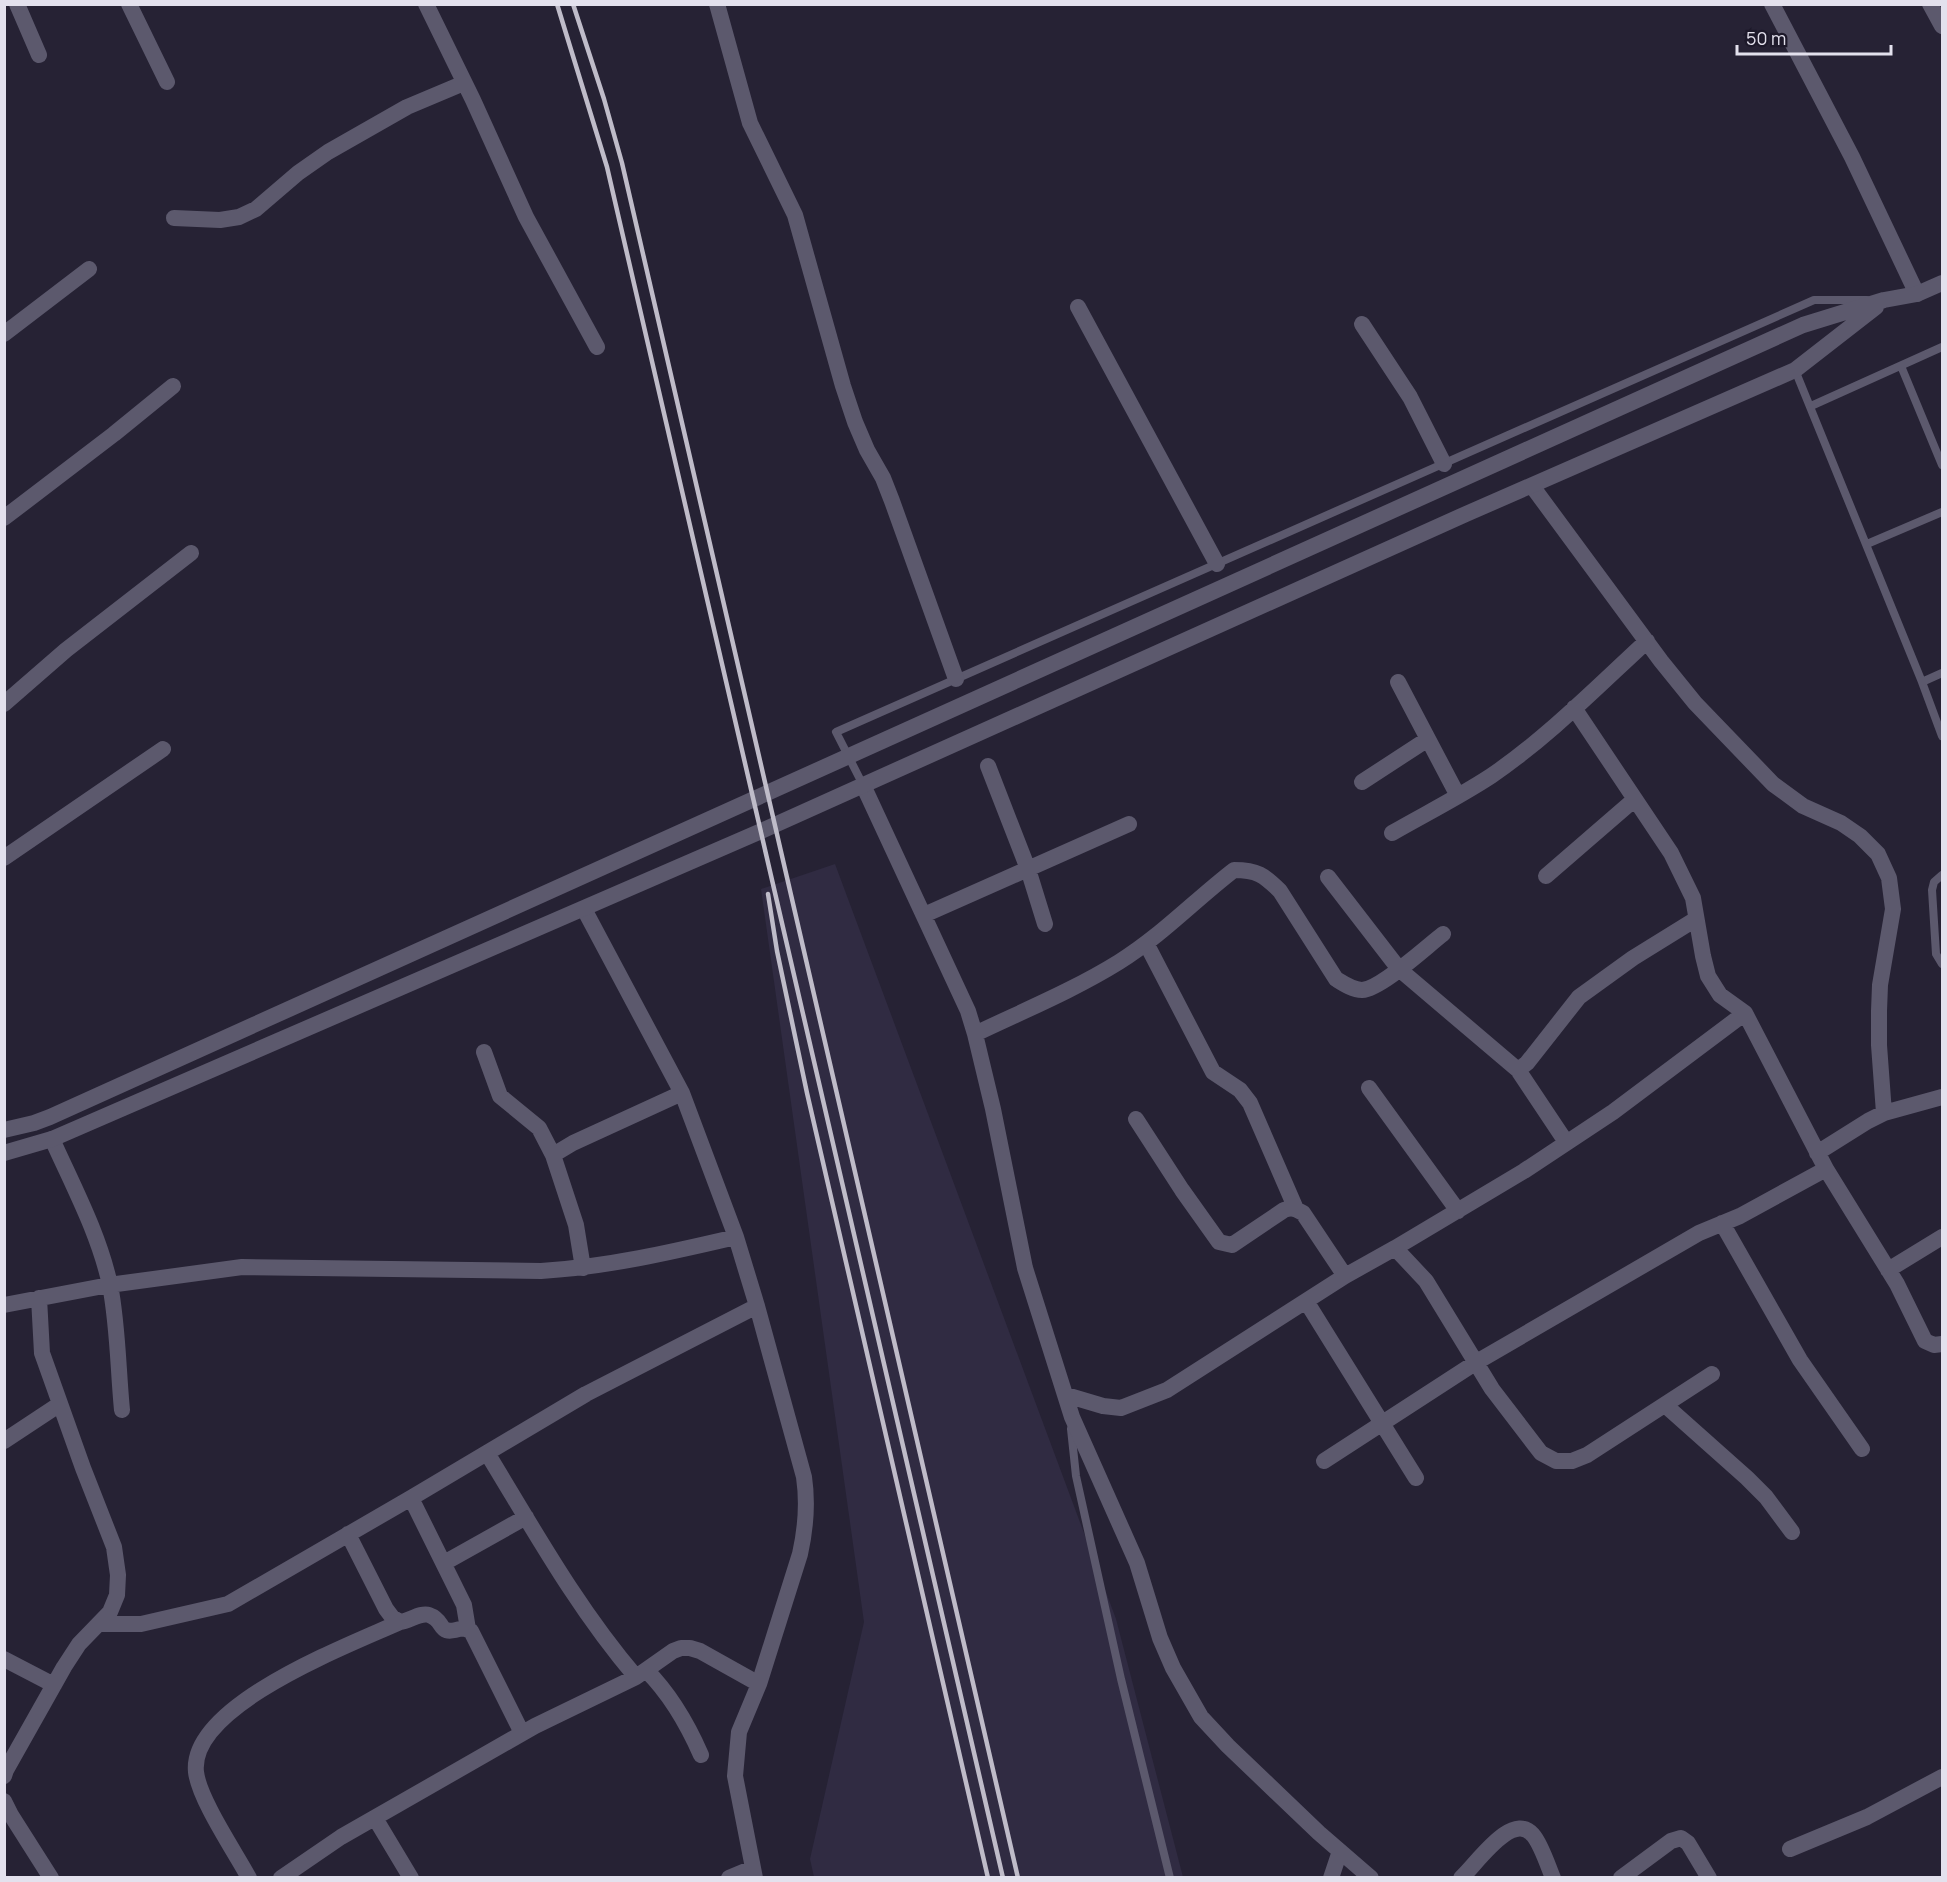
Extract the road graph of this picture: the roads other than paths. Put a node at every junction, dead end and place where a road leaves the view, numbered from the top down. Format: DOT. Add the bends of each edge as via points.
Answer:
graph roads {
  1 [pos="17,4"];
  2 [pos="129,4"];
  3 [pos="426,4"];
  4 [pos="717,4"];
  5 [pos="1772,4"];
  6 [pos="1930,4"];
  7 [pos="1942,26"];
  8 [pos="39,55"];
  9 [pos="168,82"];
  10 [pos="464,83"];
  11 [pos="174,218"];
  12 [pos="89,269"];
  13 [pos="1942,283"];
  14 [pos="1917,294"];
  15 [pos="1884,300"];
  16 [pos="1078,307"];
  17 [pos="1362,324"];
  18 [pos="4,334"];
  19 [pos="597,347"];
  20 [pos="1942,347"];
  21 [pos="1901,366"];
  22 [pos="1795,370"];
  23 [pos="173,386"];
  24 [pos="1811,406"];
  25 [pos="1444,464"];
  26 [pos="1942,465"];
  27 [pos="1532,486"];
  28 [pos="1942,512"];
  29 [pos="4,518"];
  30 [pos="1867,544"];
  31 [pos="191,553"];
  32 [pos="1217,564"];
  33 [pos="1647,641"];
  34 [pos="1942,673"];
  35 [pos="956,679"];
  36 [pos="1398,682"];
  37 [pos="1923,682"];
  38 [pos="4,704"];
  39 [pos="1574,708"];
  40 [pos="1942,736"];
  41 [pos="1428,739"];
  42 [pos="163,749"];
  43 [pos="988,766"];
  44 [pos="1362,782"];
  45 [pos="863,785"];
  46 [pos="1458,796"];
  47 [pos="1635,800"];
  48 [pos="1129,824"];
  49 [pos="1392,833"];
  50 [pos="4,858"];
  51 [pos="1028,869"];
  52 [pos="1942,875"];
  53 [pos="1546,876"];
  54 [pos="1328,877"];
  55 [pos="584,909"];
  56 [pos="924,915"];
  57 [pos="1696,919"];
  58 [pos="1045,924"];
  59 [pos="1443,934"];
  60 [pos="1146,944"];
  61 [pos="1942,964"];
  62 [pos="1399,969"];
  63 [pos="1745,1013"];
  64 [pos="975,1034"];
  65 [pos="484,1052"];
  66 [pos="1518,1070"];
  67 [pos="1369,1088"];
  68 [pos="682,1093"];
  69 [pos="1942,1097"];
  70 [pos="1884,1113"];
  71 [pos="1136,1119"];
  72 [pos="4,1130"];
  73 [pos="52,1139"];
  74 [pos="1566,1142"];
  75 [pos="4,1153"];
  76 [pos="1817,1153"];
  77 [pos="553,1155"];
  78 [pos="1826,1169"];
  79 [pos="1296,1209"];
  80 [pos="1458,1211"];
  81 [pos="1722,1223"];
  82 [pos="1942,1237"];
  83 [pos="736,1238"];
  84 [pos="1395,1248"];
  85 [pos="583,1268"];
  86 [pos="1888,1270"];
  87 [pos="1345,1276"];
  88 [pos="109,1284"];
  89 [pos="39,1298"];
  90 [pos="1306,1301"];
  91 [pos="4,1305"];
  92 [pos="758,1306"];
  93 [pos="1942,1344"];
  94 [pos="1475,1363"];
  95 [pos="1712,1374"];
  96 [pos="1067,1401"];
  97 [pos="60,1404"];
  98 [pos="1665,1405"];
  99 [pos="122,1410"];
  100 [pos="1382,1424"];
  101 [pos="4,1441"];
  102 [pos="1862,1449"];
  103 [pos="487,1453"];
  104 [pos="1324,1461"];
  105 [pos="1416,1478"];
  106 [pos="411,1498"];
  107 [pos="526,1517"];
  108 [pos="1792,1532"];
  109 [pos="348,1534"];
  110 [pos="444,1563"];
  111 [pos="400,1622"];
  112 [pos="99,1624"];
  113 [pos="468,1629"];
  114 [pos="4,1659"];
  115 [pos="641,1673"];
  116 [pos="54,1684"];
  117 [pos="759,1684"];
  118 [pos="522,1733"];
  119 [pos="701,1755"];
  120 [pos="4,1776"];
  121 [pos="1942,1777"];
  122 [pos="4,1801"];
  123 [pos="375,1818"];
  124 [pos="1790,1849"];
  125 [pos="1340,1851"];
  126 [pos="754,1873"];
  127 [pos="51,1878"];
  128 [pos="249,1878"];
  129 [pos="281,1878"];
  130 [pos="411,1878"];
  131 [pos="729,1878"];
  132 [pos="1170,1878"];
  133 [pos="1331,1878"];
  134 [pos="1371,1878"];
  135 [pos="1461,1878"];
  136 [pos="1553,1878"];
  137 [pos="1621,1878"];
  138 [pos="1709,1878"];
  1 -- 8 [label="street"];
  2 -- 9 [label="street"];
  3 -- 10 [label="street"];
  4 -- 35 [label="street" via="750,123 795,215 855,422 886,486"];
  5 -- 14 [label="street"];
  6 -- 7 [label="street"];
  10 -- 11 [label="street" via="407,107 336,147 256,209 239,217"];
  10 -- 19 [label="street" via="526,217"];
  12 -- 18 [label="street"];
  13 -- 14 [label="street"];
  14 -- 15 [label="street"];
  15 -- 22 [label="street"];
  15 -- 25 [label="lane" via="1814,300"];
  15 -- 72 [label="street" via="1803,325 61,1112"];
  16 -- 32 [label="street"];
  17 -- 25 [label="street" via="1410,397"];
  20 -- 21 [label="lane"];
  21 -- 24 [label="lane"];
  21 -- 26 [label="lane"];
  22 -- 24 [label="lane"];
  22 -- 27 [label="street"];
  23 -- 29 [label="street"];
  24 -- 30 [label="lane"];
  25 -- 32 [label="lane"];
  27 -- 33 [label="street"];
  27 -- 45 [label="street"];
  28 -- 30 [label="lane"];
  30 -- 37 [label="lane"];
  31 -- 38 [label="street" via="66,650"];
  32 -- 35 [label="lane"];
  33 -- 39 [label="street"];
  33 -- 70 [label="street" via="1695,704 1773,784 1803,806 1841,823 1878,854 1889,878 1893,909 1880,985"];
  34 -- 37 [label="lane"];
  35 -- 45 [label="lane" via="836,732"];
  36 -- 41 [label="street"];
  37 -- 40 [label="lane"];
  39 -- 46 [label="street" via="1519,755"];
  39 -- 47 [label="street"];
  41 -- 44 [label="street"];
  41 -- 46 [label="street"];
  42 -- 50 [label="street"];
  43 -- 51 [label="street"];
  45 -- 55 [label="street"];
  45 -- 56 [label="street"];
  46 -- 49 [label="street"];
  47 -- 53 [label="street"];
  47 -- 57 [label="street" via="1686,880"];
  48 -- 51 [label="street"];
  51 -- 56 [label="street"];
  51 -- 58 [label="street"];
  52 -- 61 [label="lane" via="1932,890 1936,954"];
  54 -- 62 [label="street"];
  55 -- 68 [label="street"];
  55 -- 73 [label="street"];
  56 -- 64 [label="street"];
  57 -- 63 [label="street" via="1708,976 1720,994"];
  57 -- 66 [label="street" via="1579,997"];
  59 -- 62 [label="street"];
  60 -- 62 [label="street" via="1234,870 1251,870 1280,891 1336,979 1360,990 1375,987"];
  60 -- 64 [label="street" via="1082,983"];
  60 -- 79 [label="street" via="1213,1072 1240,1090 1250,1103"];
  62 -- 66 [label="street"];
  63 -- 74 [label="street" via="1613,1112"];
  63 -- 76 [label="street"];
  64 -- 96 [label="street" via="1025,1268"];
  65 -- 77 [label="street" via="500,1096 539,1128"];
  66 -- 74 [label="street"];
  67 -- 80 [label="street"];
  68 -- 77 [label="street"];
  68 -- 83 [label="street"];
  69 -- 70 [label="street"];
  70 -- 76 [label="street"];
  71 -- 79 [label="street" via="1220,1242 1232,1245 1284,1210"];
  73 -- 75 [label="street"];
  73 -- 88 [label="street" via="93,1233"];
  74 -- 80 [label="street"];
  76 -- 78 [label="street"];
  77 -- 85 [label="street" via="576,1225"];
  78 -- 81 [label="street"];
  78 -- 86 [label="street"];
  79 -- 87 [label="street" via="1303,1213"];
  80 -- 84 [label="street"];
  81 -- 94 [label="street"];
  81 -- 102 [label="street" via="1800,1360"];
  82 -- 86 [label="street"];
  83 -- 85 [label="street"];
  83 -- 92 [label="street"];
  84 -- 87 [label="street"];
  84 -- 94 [label="street" via="1426,1281"];
  85 -- 88 [label="street" via="541,1271 242,1267"];
  86 -- 93 [label="street" via="1925,1341"];
  87 -- 90 [label="street"];
  88 -- 89 [label="street"];
  88 -- 99 [label="street"];
  89 -- 91 [label="street"];
  89 -- 97 [label="street" via="42,1353"];
  90 -- 96 [label="street" via="1167,1390 1139,1402 1121,1408"];
  90 -- 100 [label="street"];
  92 -- 103 [label="street" via="586,1394"];
  92 -- 117 [label="street" via="807,1501 806,1532"];
  94 -- 98 [label="street" via="1540,1453 1556,1461 1572,1461 1587,1455"];
  94 -- 100 [label="street"];
  95 -- 98 [label="street"];
  96 -- 125 [label="street" via="1137,1563 1160,1638 1185,1692 1201,1717 1228,1746"];
  96 -- 132 [label="lane" via="1076,1476"];
  97 -- 101 [label="street"];
  97 -- 112 [label="street" via="114,1547 117,1595 110,1612"];
  98 -- 108 [label="street" via="1740,1471"];
  100 -- 104 [label="street"];
  100 -- 105 [label="street"];
  103 -- 106 [label="street"];
  103 -- 107 [label="street"];
  106 -- 109 [label="street"];
  106 -- 110 [label="street"];
  107 -- 110 [label="street"];
  107 -- 115 [label="street" via="580,1606 612,1649"];
  109 -- 111 [label="street" via="386,1609"];
  109 -- 112 [label="street" via="228,1604 141,1624"];
  110 -- 113 [label="street" via="464,1605"];
  111 -- 113 [label="street" via="426,1614 433,1616 446,1631"];
  111 -- 128 [label="street" via="288,1673 243,1701 203,1740 196,1762 198,1782"];
  112 -- 116 [label="street" via="79,1644"];
  113 -- 118 [label="street"];
  114 -- 116 [label="street"];
  115 -- 117 [label="street" via="673,1652 690,1648"];
  115 -- 118 [label="street"];
  115 -- 119 [label="street" via="662,1685"];
  116 -- 120 [label="street"];
  117 -- 126 [label="street" via="739,1732 735,1776"];
  118 -- 123 [label="street"];
  121 -- 124 [label="street" via="1867,1817"];
  122 -- 127 [label="street"];
  123 -- 129 [label="street"];
  123 -- 130 [label="street"];
  125 -- 133 [label="street"];
  125 -- 134 [label="street"];
  126 -- 131 [label="street"];
  135 -- 136 [label="street" via="1496,1840 1518,1829 1535,1836"];
  137 -- 138 [label="street" via="1671,1841 1681,1838"];
}
